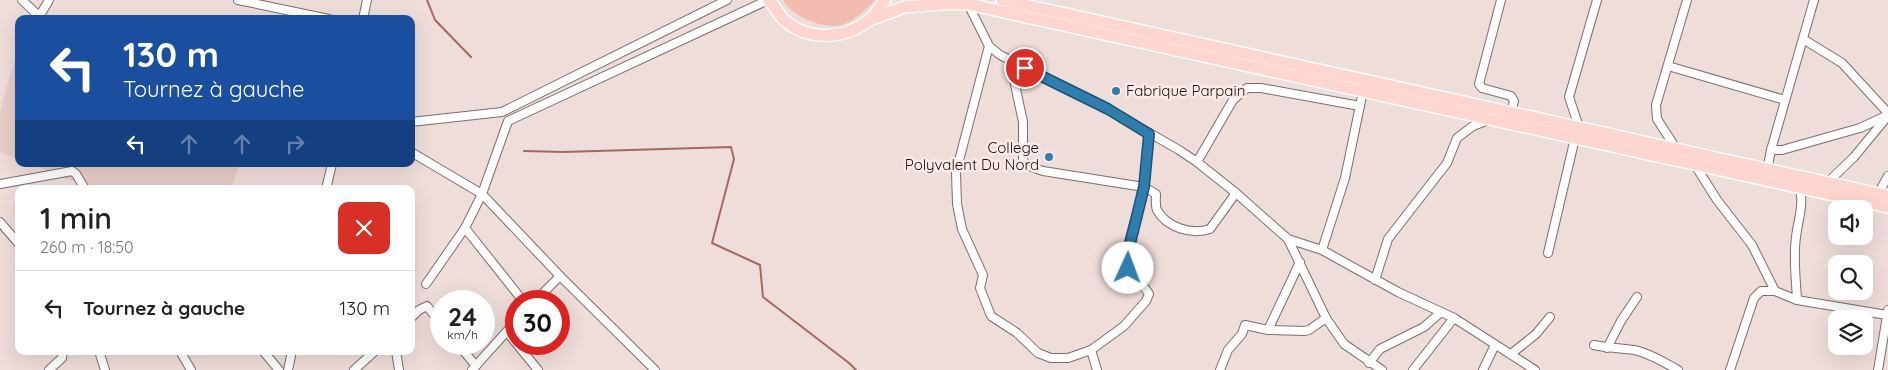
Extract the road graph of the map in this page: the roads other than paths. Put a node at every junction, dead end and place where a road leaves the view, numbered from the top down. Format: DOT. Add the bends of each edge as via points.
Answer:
graph roads {
  1 [pos="22,0"];
  2 [pos="49,0"];
  3 [pos="238,0"];
  4 [pos="367,0"];
  5 [pos="727,0"];
  6 [pos="769,0"];
  7 [pos="885,0"];
  8 [pos="1002,0"];
  9 [pos="1501,0"];
  10 [pos="1597,0"];
  11 [pos="1687,0"];
  12 [pos="1814,0"];
  13 [pos="968,4"];
  14 [pos="38,15"];
  15 [pos="42,15"];
  16 [pos="310,15"];
  17 [pos="364,15"];
  18 [pos="870,20"];
  19 [pos="1803,39"];
  20 [pos="989,46"];
  21 [pos="1010,61"];
  22 [pos="1668,66"];
  23 [pos="1363,91"];
  24 [pos="1785,100"];
  25 [pos="1360,106"];
  26 [pos="1511,113"];
  27 [pos="1888,114"];
  28 [pos="1491,119"];
  29 [pos="415,122"];
  30 [pos="1577,132"];
  31 [pos="1149,134"];
  32 [pos="1677,150"];
  33 [pos="1771,150"];
  34 [pos="415,154"];
  35 [pos="1197,162"];
  36 [pos="1695,165"];
  37 [pos="331,167"];
  38 [pos="1767,170"];
  39 [pos="1888,176"];
  40 [pos="1827,183"];
  41 [pos="0,184"];
  42 [pos="83,185"];
  43 [pos="327,185"];
  44 [pos="1144,187"];
  45 [pos="1800,188"];
  46 [pos="1236,193"];
  47 [pos="482,194"];
  48 [pos="1883,195"];
  49 [pos="1888,207"];
  50 [pos="0,222"];
  51 [pos="465,228"];
  52 [pos="15,239"];
  53 [pos="1288,239"];
  54 [pos="1322,250"];
  55 [pos="1548,253"];
  56 [pos="1300,262"];
  57 [pos="560,276"];
  58 [pos="1375,280"];
  59 [pos="426,284"];
  60 [pos="514,290"];
  61 [pos="546,290"];
  62 [pos="1775,291"];
  63 [pos="1637,297"];
  64 [pos="1797,300"];
  65 [pos="430,310"];
  66 [pos="1441,312"];
  67 [pos="1888,313"];
  68 [pos="415,314"];
  69 [pos="1550,317"];
  70 [pos="1326,318"];
  71 [pos="1454,318"];
  72 [pos="1268,330"];
  73 [pos="505,334"];
  74 [pos="1496,345"];
  75 [pos="1594,345"];
  76 [pos="1608,348"];
  77 [pos="1091,350"];
  78 [pos="1511,354"];
  79 [pos="62,355"];
  80 [pos="100,355"];
  81 [pos="182,355"];
  82 [pos="266,355"];
  83 [pos="291,355"];
  84 [pos="371,355"];
  85 [pos="397,355"];
  86 [pos="465,355"];
  87 [pos="526,355"];
  88 [pos="1370,363"];
  89 [pos="474,368"];
  90 [pos="49,370"];
  91 [pos="105,370"];
  92 [pos="191,370"];
  93 [pos="279,370"];
  94 [pos="288,370"];
  95 [pos="354,370"];
  96 [pos="399,370"];
  97 [pos="538,370"];
  98 [pos="655,370"];
  99 [pos="1097,370"];
  100 [pos="1220,370"];
  101 [pos="1380,370"];
  102 [pos="1413,370"];
  103 [pos="1483,370"];
  104 [pos="1534,370"];
  105 [pos="1678,370"];
  106 [pos="1730,370"];
  107 [pos="1878,370"];
  1 -- 14 [label="street"];
  2 -- 15 [label="street"];
  3 -- 16 [label="street"];
  4 -- 17 [label="street"];
  5 -- 29 [label="street" via="502,112"];
  6 -- 18 [label="main road" via="784,19 804,32 821,36 855,30"];
  6 -- 47 [label="street" via="508,121"];
  7 -- 18 [label="main road"];
  8 -- 26 [label="main road"];
  9 -- 26 [label="street" via="1479,84 1482,88 1511,96 1514,101"];
  10 -- 30 [label="street" via="1569,97"];
  11 -- 22 [label="street"];
  12 -- 19 [label="street"];
  13 -- 18 [label="main road" via="904,6"];
  13 -- 20 [label="street"];
  13 -- 23 [label="main road"];
  19 -- 24 [label="street"];
  19 -- 27 [label="street" via="1842,63"];
  20 -- 21 [label="street"];
  20 -- 77 [label="street" via="956,172 962,229 983,275 980,288 991,316 1038,352 1059,359"];
  21 -- 31 [label="street" via="1108,109"];
  21 -- 44 [label="street" via="1023,122 1023,161 1043,171"];
  22 -- 24 [label="street"];
  22 -- 32 [label="street" via="1656,105 1656,119"];
  23 -- 25 [label="street"];
  23 -- 28 [label="main road"];
  24 -- 33 [label="street"];
  25 -- 35 [label="street" via="1247,88 1233,100"];
  25 -- 54 [label="street" via="1344,178"];
  26 -- 30 [label="main road"];
  27 -- 33 [label="street" via="1860,128 1782,150"];
  27 -- 40 [label="street" via="1854,157"];
  28 -- 30 [label="main road"];
  28 -- 58 [label="street" via="1473,126 1457,138 1448,163 1388,239"];
  30 -- 32 [label="main road"];
  30 -- 36 [label="main road"];
  30 -- 55 [label="street"];
  31 -- 35 [label="street"];
  31 -- 44 [label="street"];
  32 -- 38 [label="main road"];
  33 -- 38 [label="street"];
  34 -- 47 [label="street"];
  35 -- 46 [label="street"];
  36 -- 45 [label="main road"];
  36 -- 62 [label="street" via="1752,245"];
  37 -- 43 [label="street"];
  38 -- 40 [label="main road"];
  39 -- 48 [label="street"];
  40 -- 48 [label="main road"];
  41 -- 42 [label="street" via="72,171"];
  44 -- 46 [label="street" via="1156,194 1157,210 1174,226 1199,232 1210,229"];
  44 -- 77 [label="street" via="1126,262 1149,294 1124,326"];
  45 -- 49 [label="main road"];
  45 -- 64 [label="street" via="1803,200 1794,260"];
  46 -- 53 [label="street"];
  47 -- 51 [label="street"];
  47 -- 57 [label="street"];
  50 -- 52 [label="street"];
  51 -- 59 [label="street"];
  51 -- 60 [label="street"];
  53 -- 54 [label="street"];
  53 -- 56 [label="street"];
  54 -- 58 [label="street"];
  56 -- 70 [label="street"];
  56 -- 72 [label="street"];
  57 -- 61 [label="street"];
  57 -- 98 [label="street"];
  58 -- 66 [label="street"];
  62 -- 64 [label="street"];
  62 -- 106 [label="street" via="1761,291 1754,298"];
  63 -- 76 [label="street"];
  64 -- 67 [label="street"];
  65 -- 68 [label="street" via="427,306"];
  66 -- 71 [label="street"];
  66 -- 88 [label="street" via="1424,327 1380,349"];
  67 -- 107 [label="street"];
  69 -- 78 [label="street" via="1536,334"];
  70 -- 72 [label="street" via="1304,332"];
  70 -- 88 [label="street" via="1344,344"];
  71 -- 74 [label="street"];
  71 -- 102 [label="street"];
  72 -- 100 [label="street" via="1245,325 1242,334 1228,350"];
  73 -- 89 [label="street"];
  74 -- 78 [label="street"];
  74 -- 103 [label="street"];
  75 -- 76 [label="street"];
  76 -- 105 [label="street" via="1647,354"];
  77 -- 99 [label="street"];
  78 -- 104 [label="street"];
  79 -- 90 [label="street"];
  80 -- 91 [label="street"];
  81 -- 92 [label="street"];
  82 -- 93 [label="street"];
  83 -- 94 [label="street"];
  84 -- 95 [label="street"];
  85 -- 96 [label="street"];
  86 -- 89 [label="street"];
  87 -- 97 [label="street"];
  88 -- 101 [label="street"];
}
